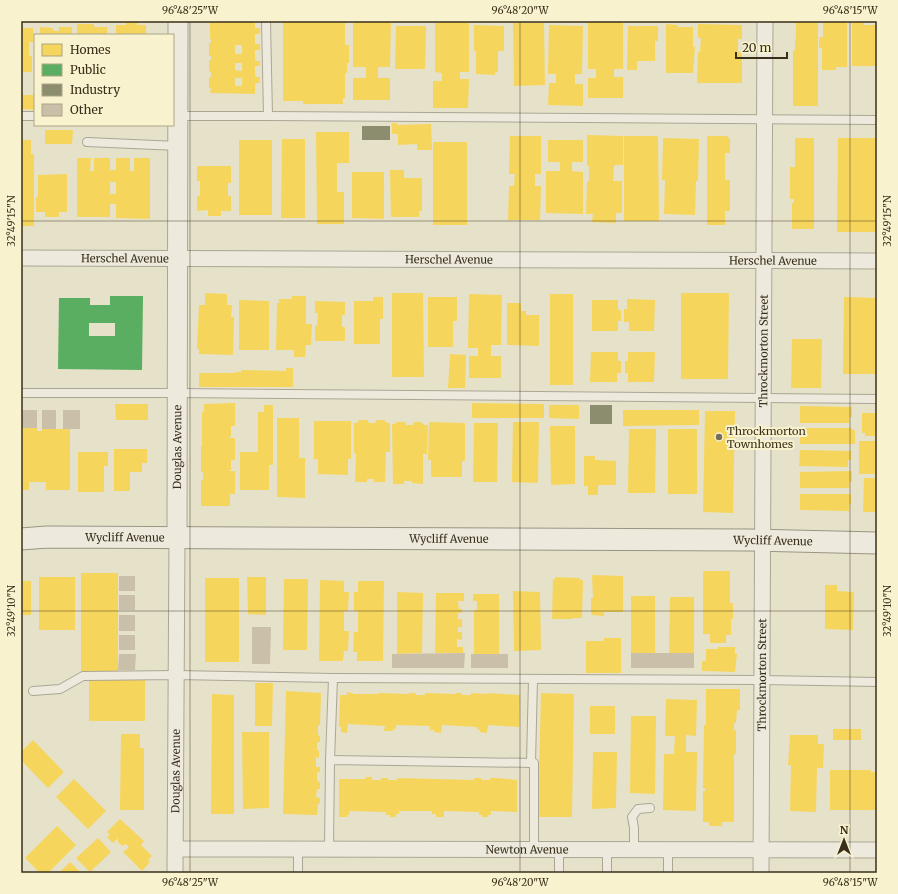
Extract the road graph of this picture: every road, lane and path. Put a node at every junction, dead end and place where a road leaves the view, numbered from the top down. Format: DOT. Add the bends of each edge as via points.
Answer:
graph roads {
  1 [pos="178,21"];
  2 [pos="266,21"];
  3 [pos="764,21"];
  4 [pos="21,116"];
  5 [pos="34,116"];
  6 [pos="175,116"];
  7 [pos="268,116"];
  8 [pos="764,119"];
  9 [pos="877,120"];
  10 [pos="87,142"];
  11 [pos="178,146"];
  12 [pos="21,258"];
  13 [pos="177,259"];
  14 [pos="763,260"];
  15 [pos="877,261"];
  16 [pos="21,393"];
  17 [pos="177,393"];
  18 [pos="763,398"];
  19 [pos="877,399"];
  20 [pos="177,538"];
  21 [pos="21,539"];
  22 [pos="762,541"];
  23 [pos="877,543"];
  24 [pos="177,675"];
  25 [pos="333,678"];
  26 [pos="533,679"];
  27 [pos="762,680"];
  28 [pos="877,682"];
  29 [pos="33,691"];
  30 [pos="330,760"];
  31 [pos="532,763"];
  32 [pos="650,808"];
  33 [pos="176,849"];
  34 [pos="298,849"];
  35 [pos="329,849"];
  36 [pos="534,850"];
  37 [pos="559,850"];
  38 [pos="607,850"];
  39 [pos="634,850"];
  40 [pos="668,850"];
  41 [pos="761,850"];
  42 [pos="877,850"];
  43 [pos="175,873"];
  44 [pos="298,873"];
  45 [pos="559,873"];
  46 [pos="607,873"];
  47 [pos="668,873"];
  48 [pos="761,873"];
  1 -- 6 [label="street, Douglas Avenue"];
  2 -- 7 [label="lane"];
  3 -- 8 [label="street, Throckmorton Street"];
  4 -- 5 [label="lane"];
  6 -- 7 [label="lane"];
  6 -- 11 [label="street, Douglas Avenue"];
  7 -- 8 [label="lane"];
  8 -- 9 [label="lane"];
  8 -- 14 [label="street, Throckmorton Street"];
  10 -- 11 [label="lane"];
  11 -- 13 [label="street, Douglas Avenue"];
  12 -- 13 [label="street, Herschel Avenue"];
  13 -- 14 [label="street, Herschel Avenue"];
  13 -- 17 [label="street, Douglas Avenue"];
  14 -- 15 [label="street, Herschel Avenue"];
  14 -- 18 [label="street, Throckmorton Street"];
  16 -- 17 [label="lane"];
  17 -- 18 [label="lane"];
  17 -- 20 [label="street, Douglas Avenue"];
  18 -- 19 [label="lane"];
  18 -- 22 [label="street, Throckmorton Street"];
  20 -- 21 [label="main road, Wycliff Avenue" via="47,536"];
  20 -- 22 [label="main road, Wycliff Avenue"];
  20 -- 24 [label="street, Douglas Avenue"];
  22 -- 23 [label="main road, Wycliff Avenue"];
  22 -- 27 [label="street, Throckmorton Street"];
  24 -- 25 [label="lane"];
  24 -- 29 [label="lane" via="83,676 60,689"];
  24 -- 33 [label="street, Douglas Avenue"];
  25 -- 26 [label="lane"];
  25 -- 30 [label="lane"];
  26 -- 27 [label="lane"];
  26 -- 31 [label="lane"];
  27 -- 28 [label="lane"];
  27 -- 41 [label="street, Throckmorton Street"];
  30 -- 31 [label="lane"];
  30 -- 35 [label="lane"];
  31 -- 36 [label="lane"];
  32 -- 39 [label="lane" via="638,809 632,817"];
  33 -- 34 [label="street, Newton Avenue"];
  33 -- 43 [label="street, Douglas Avenue"];
  34 -- 35 [label="street, Newton Avenue"];
  34 -- 44 [label="lane"];
  35 -- 36 [label="street, Newton Avenue"];
  36 -- 37 [label="street, Newton Avenue"];
  37 -- 38 [label="street, Newton Avenue"];
  37 -- 45 [label="lane"];
  38 -- 39 [label="street, Newton Avenue"];
  38 -- 46 [label="lane"];
  39 -- 40 [label="street, Newton Avenue"];
  40 -- 41 [label="street, Newton Avenue"];
  40 -- 47 [label="lane"];
  41 -- 42 [label="street, Newton Avenue"];
  41 -- 48 [label="street, Throckmorton Street"];
}
